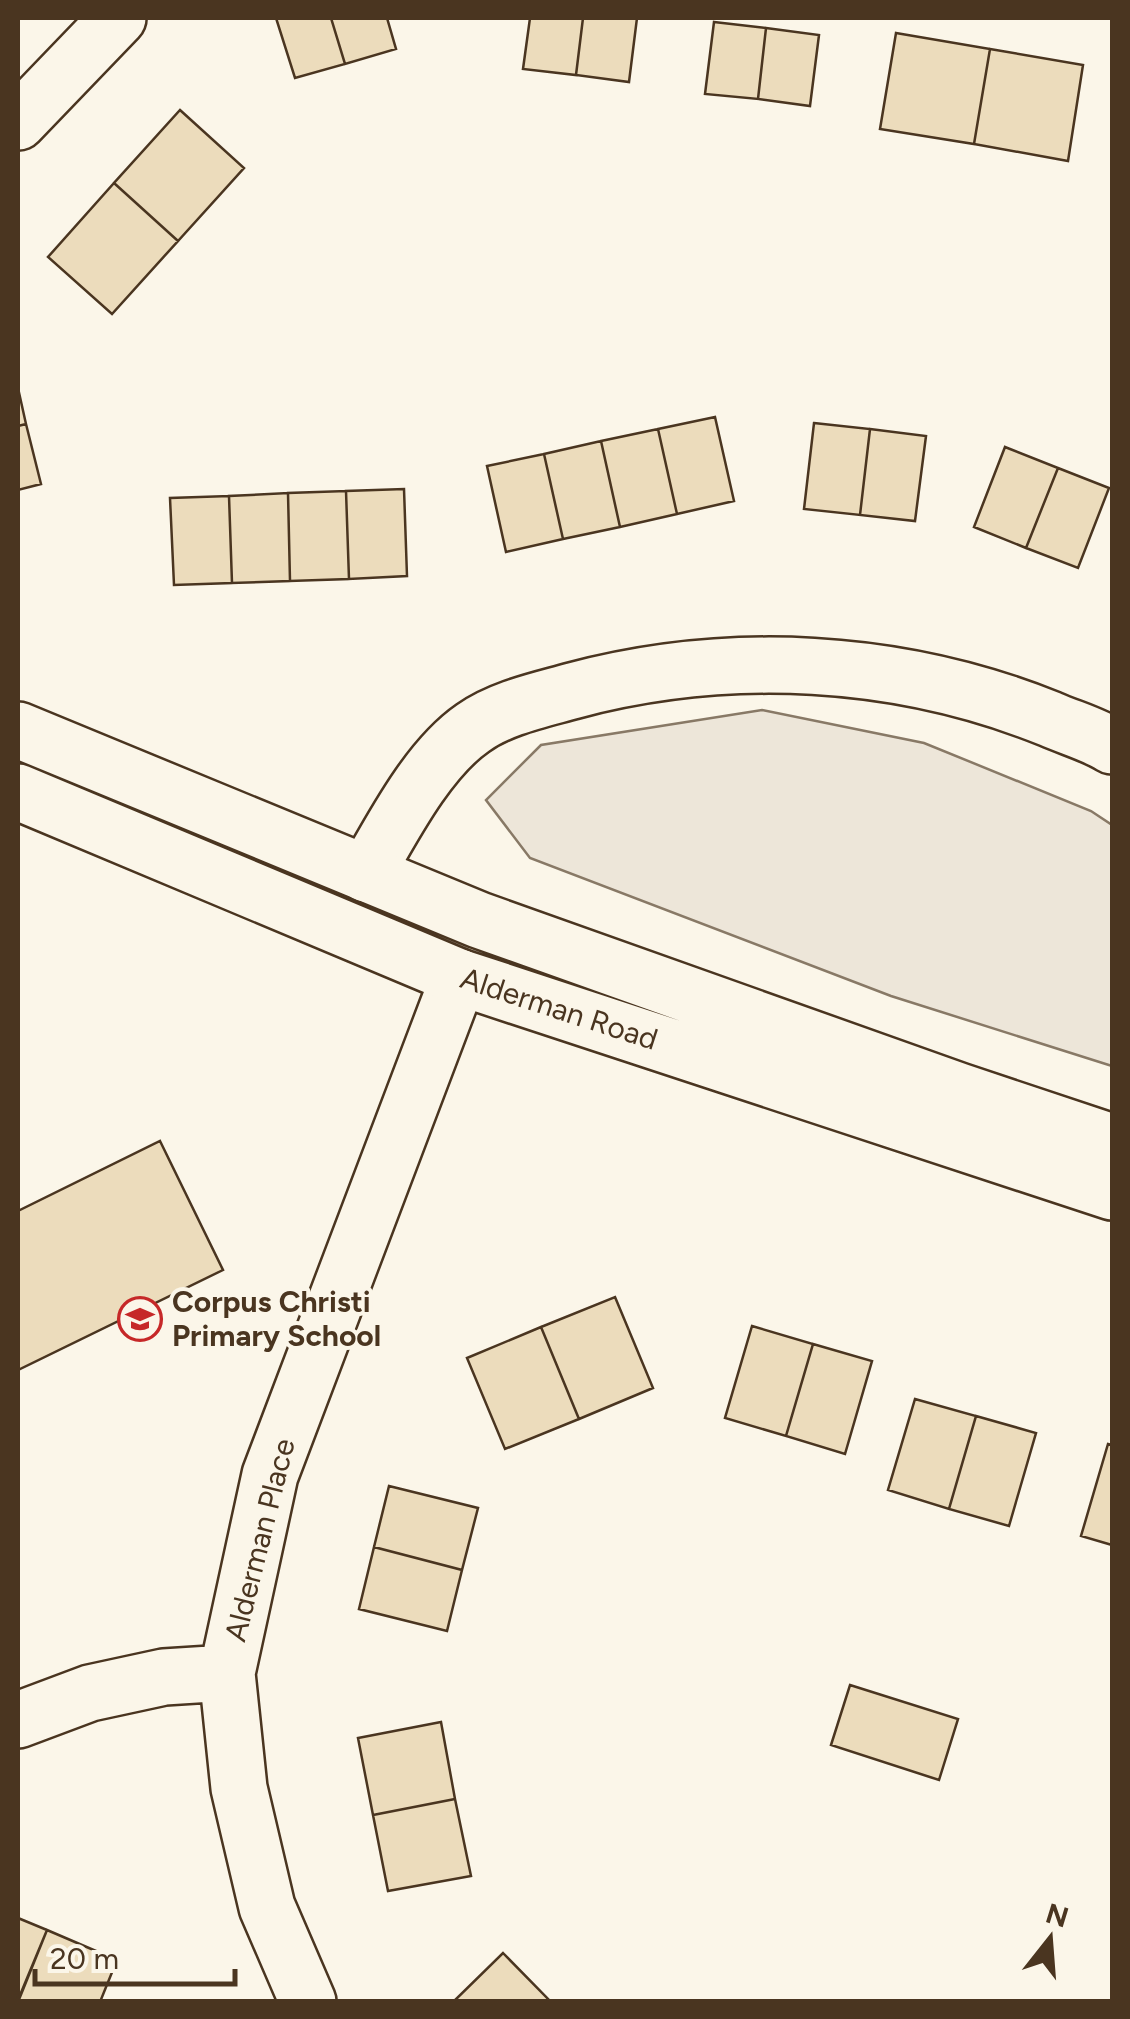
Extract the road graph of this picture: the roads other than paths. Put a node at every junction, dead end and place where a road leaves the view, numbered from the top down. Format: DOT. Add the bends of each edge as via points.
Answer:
graph roads {
  1 [pos="118,18"];
  2 [pos="18,122"];
  3 [pos="18,730"];
  4 [pos="1112,746"];
  5 [pos="18,792"];
  6 [pos="366,874"];
  7 [pos="460,977"];
  8 [pos="1112,1142"];
  9 [pos="1112,1192"];
  10 [pos="227,1673"];
  11 [pos="18,1720"];
  12 [pos="308,2002"];
  1 -- 2 [label="street"];
  3 -- 6 [label="street, Alderman Road"];
  4 -- 6 [label="street" via="954,686 867,670 780,664 614,680 527,703 474,726 443,754"];
  5 -- 7 [label="street, Alderman Road"];
  6 -- 8 [label="street, Alderman Road" via="497,927"];
  7 -- 9 [label="street, Alderman Road"];
  7 -- 10 [label="street, Alderman Place" via="270,1475"];
  10 -- 11 [label="street" via="164,1676 90,1693"];
  10 -- 12 [label="street, Alderman Place" via="240,1788 267,1908"];
}
